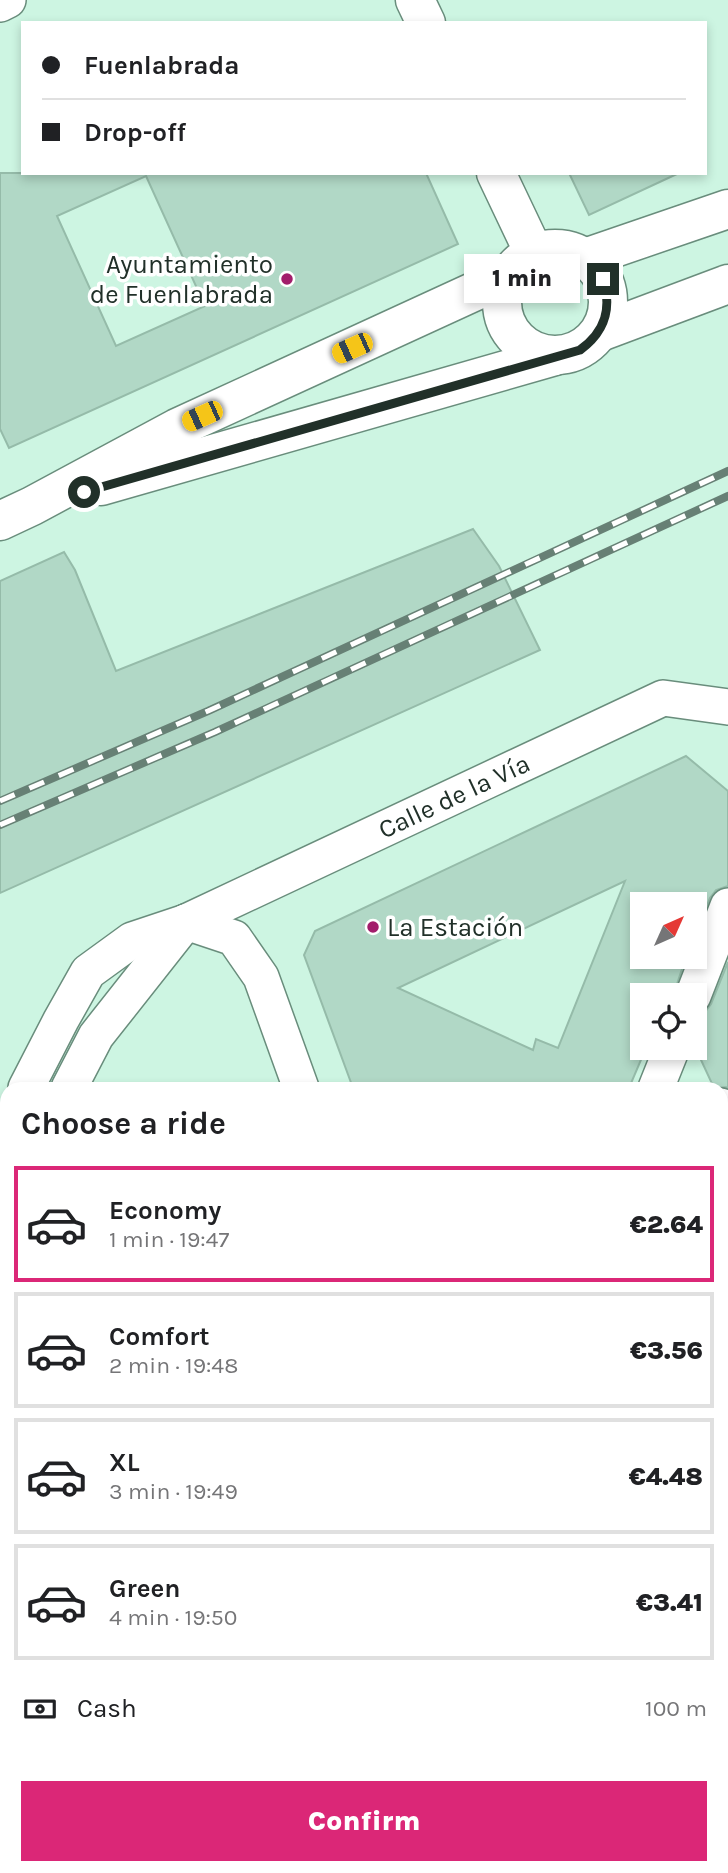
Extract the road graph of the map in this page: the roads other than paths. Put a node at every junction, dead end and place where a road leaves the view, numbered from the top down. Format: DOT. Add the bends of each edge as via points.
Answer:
graph roads {
  1 [pos="8,0"];
  2 [pos="415,0"];
  3 [pos="0,4"];
  4 [pos="425,21"];
  5 [pos="497,175"];
  6 [pos="728,209"];
  7 [pos="585,258"];
  8 [pos="521,265"];
  9 [pos="728,284"];
  10 [pos="600,332"];
  11 [pos="555,356"];
  12 [pos="16,513"];
  13 [pos="728,707"];
  14 [pos="728,906"];
  15 [pos="186,922"];
  16 [pos="698,983"];
  17 [pos="669,1060"];
  18 [pos="29,1082"];
  19 [pos="72,1082"];
  20 [pos="300,1082"];
  21 [pos="664,1082"];
  1 -- 3 [label="street"];
  2 -- 4 [label="street"];
  5 -- 8 [label="street"];
  6 -- 7 [label="street"];
  7 -- 8 [label="street" via="547,249"];
  7 -- 10 [label="street" via="596,268 607,292"];
  8 -- 11 [label="street" via="502,300 503,312 512,335 531,351"];
  8 -- 12 [label="street" via="177,428"];
  9 -- 10 [label="street"];
  10 -- 11 [label="street" via="580,350"];
  11 -- 12 [label="street"];
  13 -- 15 [label="street, Calle de la Vía" via="663,698"];
  14 -- 16 [label="street"];
  15 -- 18 [label="street, Calle de la Vía" via="132,940 88,972"];
  15 -- 19 [label="street, Calle de la Vía" via="96,1035"];
  15 -- 20 [label="street" via="234,939 261,977"];
  17 -- 21 [label="street"];
}
